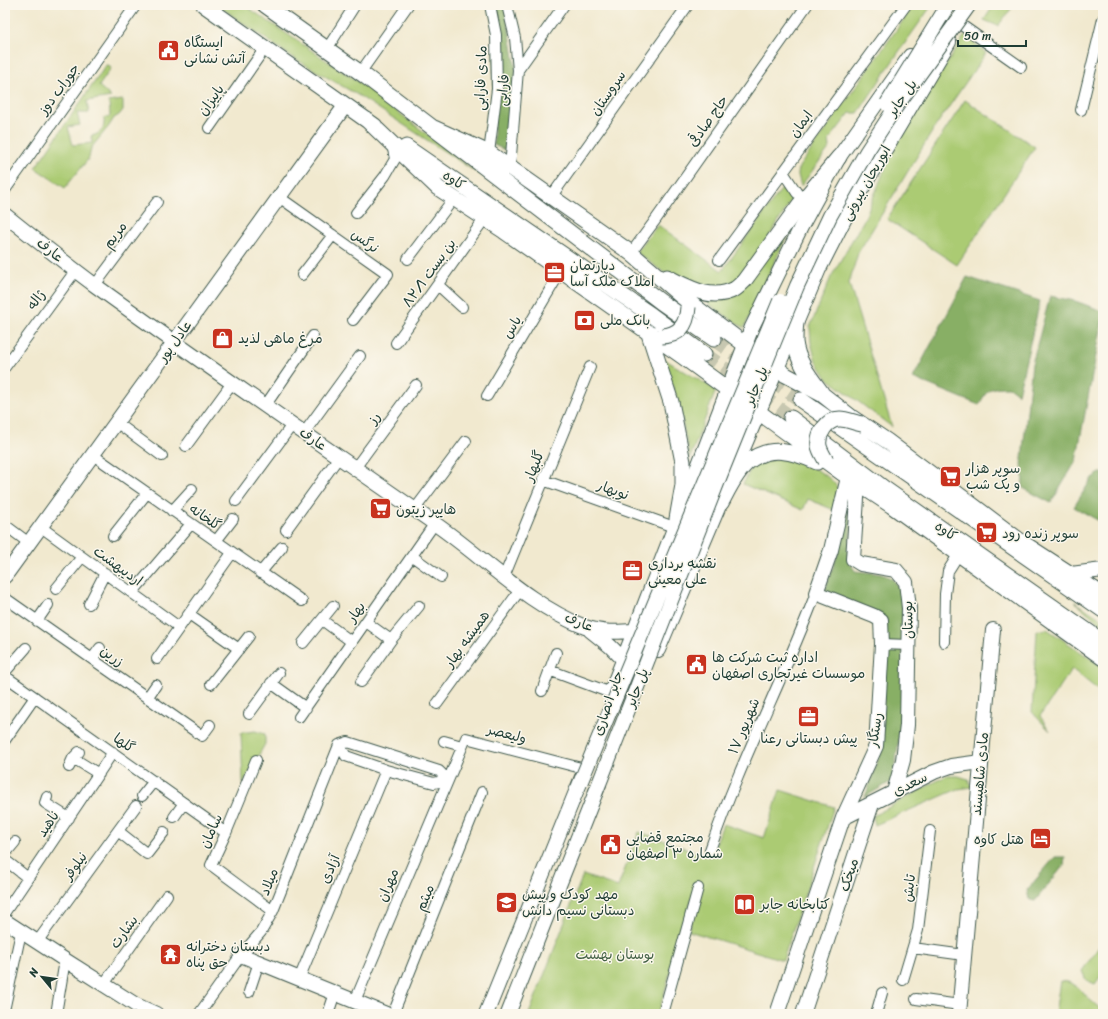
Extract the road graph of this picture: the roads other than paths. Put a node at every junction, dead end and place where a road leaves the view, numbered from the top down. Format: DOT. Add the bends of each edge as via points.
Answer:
graph roads {
  1 [pos="136,5"];
  2 [pos="204,5"];
  3 [pos="265,5"];
  4 [pos="355,5"];
  5 [pos="408,5"];
  6 [pos="490,5"];
  7 [pos="507,5"];
  8 [pos="564,5"];
  9 [pos="688,5"];
  10 [pos="807,5"];
  11 [pos="906,5"];
  12 [pos="947,5"];
  13 [pos="970,5"];
  14 [pos="1103,19"];
  15 [pos="960,24"];
  16 [pos="265,48"];
  17 [pos="327,49"];
  18 [pos="1021,67"];
  19 [pos="518,70"];
  20 [pos="360,73"];
  21 [pos="345,106"];
  22 [pos="1081,110"];
  23 [pos="367,120"];
  24 [pos="209,128"];
  25 [pos="434,128"];
  26 [pos="392,144"];
  27 [pos="489,153"];
  28 [pos="839,157"];
  29 [pos="510,168"];
  30 [pos="783,172"];
  31 [pos="5,190"];
  32 [pos="797,192"];
  33 [pos="279,197"];
  34 [pos="551,197"];
  35 [pos="454,198"];
  36 [pos="157,202"];
  37 [pos="356,213"];
  38 [pos="5,215"];
  39 [pos="485,218"];
  40 [pos="333,235"];
  41 [pos="631,253"];
  42 [pos="408,259"];
  43 [pos="719,260"];
  44 [pos="647,266"];
  45 [pos="76,270"];
  46 [pos="561,271"];
  47 [pos="302,275"];
  48 [pos="438,284"];
  49 [pos="95,285"];
  50 [pos="684,302"];
  51 [pos="462,307"];
  52 [pos="353,320"];
  53 [pos="796,323"];
  54 [pos="656,335"];
  55 [pos="313,336"];
  56 [pos="714,339"];
  57 [pos="174,342"];
  58 [pos="396,343"];
  59 [pos="745,345"];
  60 [pos="704,354"];
  61 [pos="360,356"];
  62 [pos="5,367"];
  63 [pos="590,367"];
  64 [pos="776,368"];
  65 [pos="232,383"];
  66 [pos="416,384"];
  67 [pos="727,390"];
  68 [pos="822,395"];
  69 [pos="487,396"];
  70 [pos="801,400"];
  71 [pos="265,406"];
  72 [pos="758,412"];
  73 [pos="791,418"];
  74 [pos="116,422"];
  75 [pos="862,424"];
  76 [pos="292,425"];
  77 [pos="304,433"];
  78 [pos="466,441"];
  79 [pos="186,446"];
  80 [pos="93,455"];
  81 [pos="162,456"];
  82 [pos="339,457"];
  83 [pos="826,461"];
  84 [pos="355,468"];
  85 [pos="850,478"];
  86 [pos="543,480"];
  87 [pos="192,489"];
  88 [pos="147,493"];
  89 [pos="236,501"];
  90 [pos="721,503"];
  91 [pos="414,509"];
  92 [pos="172,511"];
  93 [pos="233,519"];
  94 [pos="435,523"];
  95 [pos="676,523"];
  96 [pos="191,524"];
  97 [pos="5,525"];
  98 [pos="41,527"];
  99 [pos="286,530"];
  100 [pos="113,536"];
  101 [pos="216,541"];
  102 [pos="30,542"];
  103 [pos="282,547"];
  104 [pos="232,553"];
  105 [pos="958,555"];
  106 [pos="412,556"];
  107 [pos="82,557"];
  108 [pos="1103,570"];
  109 [pos="105,573"];
  110 [pos="260,573"];
  111 [pos="1071,574"];
  112 [pos="5,576"];
  113 [pos="441,577"];
  114 [pos="504,577"];
  115 [pos="56,590"];
  116 [pos="520,590"];
  117 [pos="132,593"];
  118 [pos="816,593"];
  119 [pos="1103,595"];
  120 [pos="5,598"];
  121 [pos="302,601"];
  122 [pos="89,604"];
  123 [pos="48,605"];
  124 [pos="333,606"];
  125 [pos="419,606"];
  126 [pos="1103,610"];
  127 [pos="188,614"];
  128 [pos="322,620"];
  129 [pos="37,621"];
  130 [pos="366,622"];
  131 [pos="179,627"];
  132 [pos="586,628"];
  133 [pos="993,630"];
  134 [pos="634,631"];
  135 [pos="248,636"];
  136 [pos="391,640"];
  137 [pos="352,642"];
  138 [pos="944,642"];
  139 [pos="1103,642"];
  140 [pos="303,643"];
  141 [pos="882,644"];
  142 [pos="909,645"];
  143 [pos="26,648"];
  144 [pos="100,648"];
  145 [pos="239,649"];
  146 [pos="556,653"];
  147 [pos="1103,658"];
  148 [pos="92,659"];
  149 [pos="157,659"];
  150 [pos="623,659"];
  151 [pos="549,670"];
  152 [pos="5,672"];
  153 [pos="279,673"];
  154 [pos="5,676"];
  155 [pos="361,682"];
  156 [pos="271,683"];
  157 [pos="211,684"];
  158 [pos="156,685"];
  159 [pos="542,691"];
  160 [pos="611,693"];
  161 [pos="35,697"];
  162 [pos="147,698"];
  163 [pos="437,704"];
  164 [pos="306,708"];
  165 [pos="249,714"];
  166 [pos="299,717"];
  167 [pos="210,725"];
  168 [pos="5,740"];
  169 [pos="444,741"];
  170 [pos="339,745"];
  171 [pos="462,746"];
  172 [pos="113,752"];
  173 [pos="383,753"];
  174 [pos="74,759"];
  175 [pos="256,760"];
  176 [pos="981,762"];
  177 [pos="416,764"];
  178 [pos="382,769"];
  179 [pos="585,769"];
  180 [pos="99,774"];
  181 [pos="412,777"];
  182 [pos="448,780"];
  183 [pos="154,781"];
  184 [pos="578,788"];
  185 [pos="482,792"];
  186 [pos="894,792"];
  187 [pos="595,794"];
  188 [pos="142,796"];
  189 [pos="47,797"];
  190 [pos="184,802"];
  191 [pos="872,804"];
  192 [pos="136,806"];
  193 [pos="174,817"];
  194 [pos="69,818"];
  195 [pos="843,818"];
  196 [pos="118,831"];
  197 [pos="930,831"];
  198 [pos="164,832"];
  199 [pos="226,833"];
  200 [pos="15,842"];
  201 [pos="710,850"];
  202 [pos="5,854"];
  203 [pos="5,860"];
  204 [pos="28,878"];
  205 [pos="698,888"];
  206 [pos="167,895"];
  207 [pos="273,910"];
  208 [pos="5,912"];
  209 [pos="5,921"];
  210 [pos="21,932"];
  211 [pos="37,942"];
  212 [pos="913,948"];
  213 [pos="241,955"];
  214 [pos="964,955"];
  215 [pos="65,960"];
  216 [pos="260,962"];
  217 [pos="299,978"];
  218 [pos="902,980"];
  219 [pos="104,984"];
  220 [pos="249,992"];
  221 [pos="335,993"];
  222 [pos="916,999"];
  223 [pos="355,1001"];
  224 [pos="5,1006"];
  225 [pos="959,1010"];
  226 [pos="56,1014"];
  227 [pos="156,1014"];
  228 [pos="199,1014"];
  229 [pos="328,1014"];
  230 [pos="386,1014"];
  231 [pos="393,1014"];
  232 [pos="486,1014"];
  233 [pos="508,1014"];
  234 [pos="663,1014"];
  235 [pos="777,1014"];
  236 [pos="803,1014"];
  237 [pos="876,1014"];
  238 [pos="886,1014"];
  1 -- 31 [label="street, جوراب دوز"];
  2 -- 16 [label="main road, کاوه"];
  3 -- 17 [label="main road, کاوه"];
  4 -- 17 [label="street"];
  5 -- 20 [label="street"];
  6 -- 27 [label="street, مادی فارابی" via="496,35 497,89"];
  7 -- 19 [label="street" via="515,38"];
  8 -- 19 [label="street, فارابی"];
  9 -- 34 [label="street, سروستان"];
  10 -- 41 [label="street, حاج صادقی"];
  11 -- 30 [label="street, ایمان"];
  12 -- 28 [label="main road"];
  12 -- 184 [label="main road, پل جابر, bridge" via="921,51 860,146 822,213 788,284"];
  13 -- 15 [label="main road, ابوریحان بیرونی"];
  13 -- 187 [label="main road, پل جابر, bridge" via="867,150 830,216 767,359"];
  14 -- 22 [label="street"];
  15 -- 18 [label="street"];
  15 -- 53 [label="main road, ابوریحان بیرونی" via="848,212 818,269"];
  16 -- 21 [label="main road, کاوه"];
  16 -- 24 [label="street, پاییزان"];
  17 -- 20 [label="main road, کاوه"];
  19 -- 29 [label="street, فارابی"];
  20 -- 25 [label="main road, کاوه"];
  21 -- 23 [label="main road, کاوه"];
  21 -- 33 [label="main road, عادل پور"];
  23 -- 26 [label="main road"];
  23 -- 60 [label="main road, کاوه"];
  25 -- 27 [label="main road"];
  25 -- 56 [label="main road, کاوه" via="661,302"];
  26 -- 35 [label="main road" via="438,188"];
  26 -- 37 [label="street" via="395,159 386,176"];
  27 -- 29 [label="main road"];
  28 -- 44 [label="main road" via="800,204 744,281 735,289 710,294 695,291"];
  28 -- 59 [label="main road" via="801,227"];
  29 -- 34 [label="main road"];
  30 -- 32 [label="street"];
  30 -- 43 [label="street, ایمان"];
  33 -- 40 [label="street, نرگس"];
  33 -- 57 [label="main road, عادل پور"];
  34 -- 41 [label="main road"];
  35 -- 39 [label="main road"];
  35 -- 42 [label="street"];
  36 -- 49 [label="street, مریم"];
  38 -- 45 [label="main road, عارف"];
  39 -- 46 [label="main road"];
  39 -- 48 [label="street, بن بست ۸۲/۱"];
  40 -- 47 [label="street"];
  40 -- 52 [label="street, نرگس" via="388,274"];
  41 -- 44 [label="main road"];
  44 -- 50 [label="main road"];
  45 -- 49 [label="main road, عارف"];
  45 -- 62 [label="street, ژاله"];
  46 -- 54 [label="main road"];
  46 -- 69 [label="street, یاس"];
  48 -- 51 [label="street"];
  48 -- 58 [label="street, بن بست ۸۲/۱"];
  49 -- 57 [label="main road, عارف"];
  50 -- 54 [label="main road, bridge" via="687,317 683,327 670,335"];
  50 -- 59 [label="main road"];
  53 -- 64 [label="main road, ابوریحان بیرونی"];
  53 -- 68 [label="main road" via="795,342 799,356"];
  54 -- 67 [label="main road"];
  54 -- 95 [label="main road" via="683,462 683,485"];
  55 -- 71 [label="street"];
  57 -- 65 [label="main road, عارف"];
  57 -- 74 [label="main road, عادل پور"];
  59 -- 64 [label="main road"];
  59 -- 67 [label="main road, جابر انصاری"];
  61 -- 77 [label="street"];
  63 -- 86 [label="street, گلبهار"];
  64 -- 68 [label="main road"];
  64 -- 72 [label="main road, ابوریحان بیرونی"];
  65 -- 71 [label="main road, عارف"];
  65 -- 79 [label="street"];
  66 -- 84 [label="street, رز"];
  67 -- 72 [label="main road"];
  67 -- 95 [label="main road, جابر انصاری"];
  68 -- 75 [label="main road"];
  70 -- 126 [label="main road, کاوه"];
  71 -- 76 [label="main road, عارف"];
  72 -- 83 [label="main road"];
  72 -- 90 [label="main road, جابر انصاری"];
  73 -- 139 [label="main road, کاوه" via="885,489"];
  74 -- 80 [label="main road, عادل پور"];
  74 -- 81 [label="street"];
  75 -- 83 [label="main road, bridge" via="840,419 831,420 820,436 819,447"];
  75 -- 111 [label="main road" via="1023,543"];
  76 -- 77 [label="main road, عارف"];
  76 -- 89 [label="street"];
  77 -- 82 [label="main road, عارف"];
  78 -- 91 [label="street"];
  80 -- 88 [label="street, گلخانه"];
  80 -- 98 [label="main road, عادل پور"];
  82 -- 84 [label="main road, عارف"];
  82 -- 99 [label="street"];
  83 -- 85 [label="main road"];
  84 -- 91 [label="main road, عارف"];
  85 -- 90 [label="main road" via="796,453 778,450 762,454 748,462"];
  85 -- 105 [label="main road"];
  85 -- 118 [label="main road" via="831,550"];
  85 -- 142 [label="main road, بوستان" via="853,559 861,564 896,570 906,582"];
  86 -- 95 [label="street, نوبهار"];
  86 -- 114 [label="street, گلبهار"];
  87 -- 92 [label="street"];
  88 -- 92 [label="street, گلخانه"];
  88 -- 100 [label="street"];
  90 -- 187 [label="main road, جابر انصاری"];
  91 -- 94 [label="main road, عارف"];
  92 -- 96 [label="street, گلخانه"];
  93 -- 101 [label="street"];
  94 -- 106 [label="street, بهار"];
  94 -- 114 [label="main road, عارف"];
  95 -- 134 [label="main road, جابر انصاری"];
  96 -- 101 [label="street, گلخانه"];
  96 -- 117 [label="street"];
  97 -- 102 [label="street"];
  98 -- 102 [label="main road, عادل پور"];
  98 -- 107 [label="street, اردیبهشت"];
  101 -- 104 [label="street, گلخانه"];
  102 -- 112 [label="main road, عادل پور"];
  103 -- 110 [label="street"];
  104 -- 110 [label="street, گلخانه"];
  104 -- 127 [label="street"];
  105 -- 138 [label="street" via="948,571"];
  105 -- 147 [label="main road"];
  106 -- 113 [label="street"];
  106 -- 130 [label="street, بهار"];
  107 -- 109 [label="street, اردیبهشت"];
  107 -- 115 [label="street"];
  108 -- 111 [label="main road"];
  109 -- 117 [label="street, اردیبهشت"];
  109 -- 122 [label="street"];
  110 -- 121 [label="street, گلخانه"];
  111 -- 119 [label="main road"];
  114 -- 116 [label="main road, عارف"];
  116 -- 132 [label="main road, عارف"];
  116 -- 163 [label="street, همیشه بهار"];
  117 -- 131 [label="street, اردیبهشت"];
  118 -- 141 [label="main road, رستگار" via="881,620"];
  118 -- 201 [label="street, ۱۷ شهریور" via="757,730"];
  120 -- 129 [label="street, زرین"];
  123 -- 129 [label="street"];
  124 -- 128 [label="street"];
  125 -- 136 [label="street"];
  127 -- 131 [label="street"];
  127 -- 145 [label="street"];
  128 -- 137 [label="street"];
  128 -- 140 [label="street"];
  129 -- 148 [label="street, زرین"];
  130 -- 136 [label="street"];
  130 -- 137 [label="street, بهار"];
  131 -- 149 [label="street"];
  132 -- 134 [label="main road, عارف" via="612,633"];
  132 -- 150 [label="main road"];
  133 -- 176 [label="main road, مادی شاهپسند"];
  134 -- 150 [label="main road, جابر انصاری"];
  135 -- 145 [label="street"];
  136 -- 155 [label="street"];
  137 -- 164 [label="street, بهار"];
  141 -- 142 [label="street"];
  141 -- 195 [label="main road, رستگار" via="876,746"];
  142 -- 186 [label="main road, بوستان" via="908,725 903,760"];
  143 -- 152 [label="street"];
  144 -- 148 [label="street"];
  145 -- 157 [label="street"];
  146 -- 151 [label="street"];
  148 -- 162 [label="street, زرین"];
  150 -- 160 [label="main road, جابر انصاری"];
  151 -- 159 [label="street"];
  151 -- 160 [label="street"];
  153 -- 156 [label="street"];
  154 -- 161 [label="street, گلها"];
  156 -- 164 [label="street"];
  156 -- 165 [label="street"];
  158 -- 162 [label="street"];
  160 -- 179 [label="main road, جابر انصاری"];
  161 -- 168 [label="street"];
  161 -- 172 [label="street, گلها"];
  162 -- 167 [label="street, زرین" via="202,736"];
  164 -- 166 [label="street, بهار"];
  169 -- 171 [label="street"];
  170 -- 173 [label="street" via="348,742"];
  170 -- 178 [label="street" via="346,756"];
  170 -- 207 [label="street, میلاد"];
  171 -- 179 [label="street, ولیعصر" via="466,738"];
  171 -- 182 [label="street"];
  172 -- 180 [label="street, ناهید"];
  172 -- 183 [label="street, گلها"];
  173 -- 177 [label="street"];
  173 -- 178 [label="street, آزادی"];
  174 -- 180 [label="street"];
  175 -- 199 [label="street, سامان"];
  176 -- 186 [label="main road, سعدی" via="951,766"];
  176 -- 214 [label="main road, مادی شاهپسند"];
  177 -- 181 [label="street"];
  177 -- 182 [label="street" via="439,771"];
  178 -- 181 [label="street"];
  178 -- 217 [label="street, آزادی"];
  179 -- 184 [label="main road, جابر انصاری"];
  180 -- 194 [label="street, ناهید"];
  181 -- 182 [label="street" via="434,783"];
  182 -- 223 [label="street, مهران"];
  183 -- 188 [label="street"];
  183 -- 190 [label="street, گلها"];
  184 -- 232 [label="main road, جابر انصاری"];
  185 -- 231 [label="street, میثم"];
  186 -- 191 [label="main road, سعدی"];
  187 -- 233 [label="main road, جابر انصاری"];
  189 -- 194 [label="street" via="45,803"];
  190 -- 193 [label="street"];
  190 -- 199 [label="street, گلها"];
  191 -- 195 [label="main road, سعدی"];
  191 -- 236 [label="main road, میخک"];
  192 -- 196 [label="street, نیلوفر"];
  194 -- 204 [label="street, ناهید"];
  195 -- 235 [label="main road, رستگار"];
  196 -- 198 [label="street" via="147,854"];
  196 -- 211 [label="street, نیلوفر"];
  197 -- 212 [label="street, تابش" via="918,930"];
  199 -- 207 [label="street, سامان" via="211,865"];
  200 -- 202 [label="street"];
  203 -- 204 [label="street"];
  204 -- 208 [label="street, ناهید"];
  205 -- 234 [label="street"];
  206 -- 219 [label="street, بشارت"];
  207 -- 213 [label="street, میلاد" via="261,932"];
  209 -- 210 [label="main road"];
  210 -- 211 [label="main road"];
  210 -- 224 [label="street"];
  211 -- 215 [label="main road"];
  212 -- 214 [label="street"];
  212 -- 218 [label="street, تابش"];
  213 -- 216 [label="main road"];
  213 -- 228 [label="street, میلاد"];
  214 -- 225 [label="main road, مادی شاهپسند"];
  215 -- 219 [label="main road"];
  215 -- 226 [label="street"];
  216 -- 217 [label="main road"];
  216 -- 220 [label="street"];
  217 -- 221 [label="main road"];
  219 -- 227 [label="main road"];
  221 -- 223 [label="main road"];
  221 -- 229 [label="street"];
  222 -- 225 [label="street"];
  223 -- 230 [label="main road"];
  237 -- 238 [label="street" via="881,997"];
}
